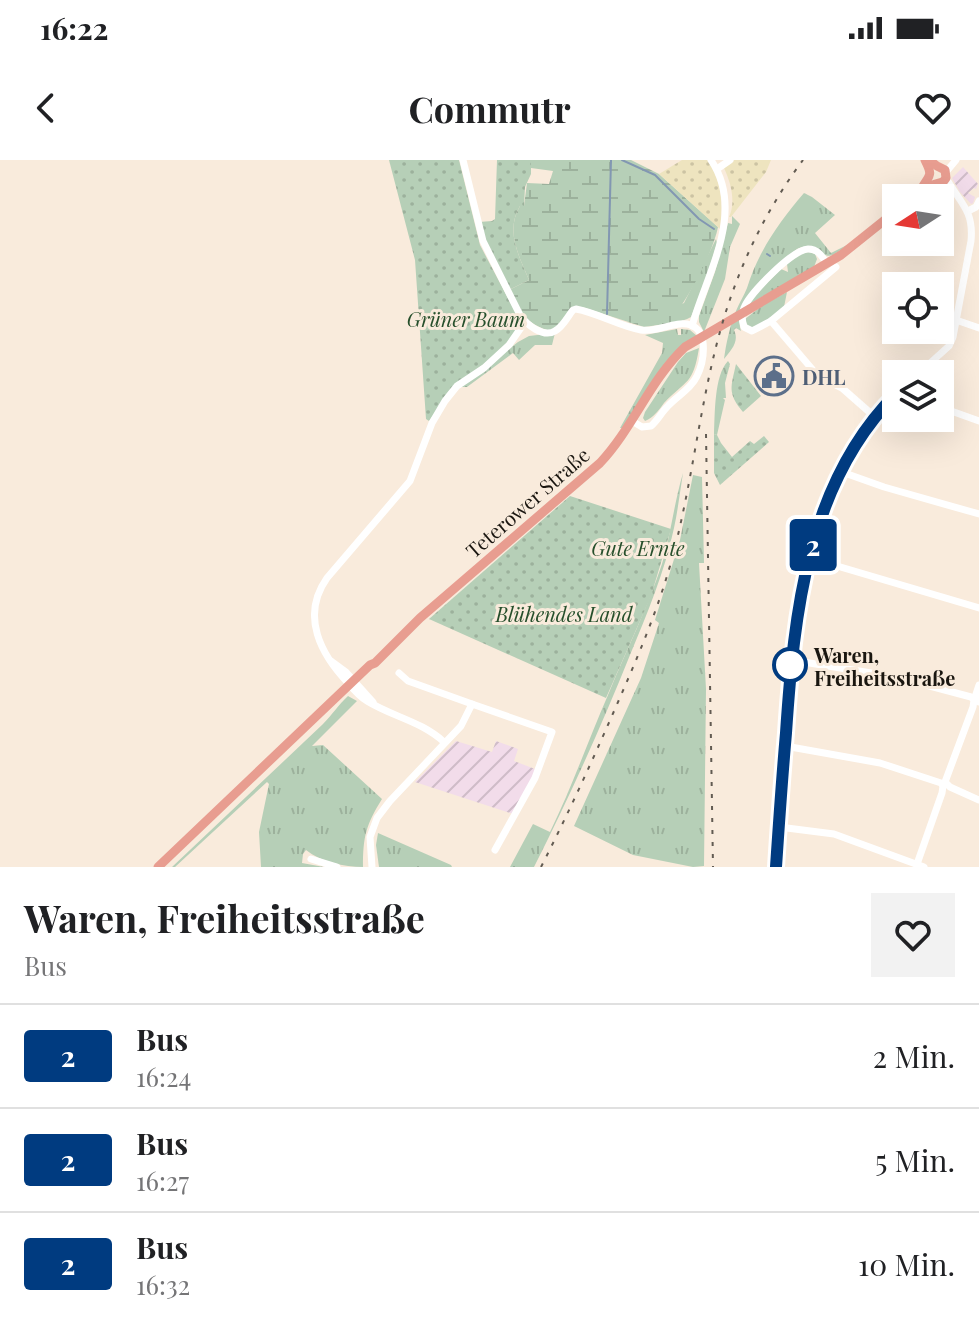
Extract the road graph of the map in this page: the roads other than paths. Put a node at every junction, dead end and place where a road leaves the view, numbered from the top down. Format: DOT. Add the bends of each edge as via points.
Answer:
graph roads {
  1 [pos="463,160"];
  2 [pos="711,160"];
  3 [pos="730,160"];
  4 [pos="956,160"];
  5 [pos="717,169"];
  6 [pos="936,172"];
  7 [pos="979,201"];
  8 [pos="968,211"];
  9 [pos="882,222"];
  10 [pos="975,239"];
  11 [pos="831,266"];
  12 [pos="956,320"];
  13 [pos="771,321"];
  14 [pos="525,322"];
  15 [pos="692,326"];
  16 [pos="979,328"];
  17 [pos="934,360"];
  18 [pos="882,409"];
  19 [pos="954,412"];
  20 [pos="875,417"];
  21 [pos="979,421"];
  22 [pos="634,422"];
  23 [pos="839,471"];
  24 [pos="979,514"];
  25 [pos="810,558"];
  26 [pos="979,608"];
  27 [pos="791,660"];
  28 [pos="399,673"];
  29 [pos="350,683"];
  30 [pos="979,685"];
  31 [pos="979,702"];
  32 [pos="472,704"];
  33 [pos="444,742"];
  34 [pos="785,746"];
  35 [pos="944,785"];
  36 [pos="979,800"];
  37 [pos="779,827"];
  38 [pos="495,850"];
  39 [pos="311,859"];
  40 [pos="920,866"];
  41 [pos="158,867"];
  42 [pos="337,867"];
  43 [pos="372,867"];
  44 [pos="776,867"];
  1 -- 14 [label="street" via="483,241"];
  2 -- 5 [label="street"];
  3 -- 5 [label="street"];
  4 -- 6 [label="street"];
  5 -- 15 [label="street" via="724,187 724,221"];
  6 -- 8 [label="street"];
  7 -- 8 [label="street"];
  8 -- 10 [label="street"];
  9 -- 11 [label="main road, Teterower Straße"];
  10 -- 12 [label="street"];
  11 -- 13 [label="street, Teterower Straße"];
  11 -- 13 [label="street" via="811,249 782,265 743,310 747,330"];
  11 -- 22 [label="main road, Teterower Straße" via="685,347"];
  12 -- 16 [label="street"];
  12 -- 17 [label="street" via="949,346"];
  13 -- 20 [label="street" via="818,376"];
  14 -- 15 [label="street" via="551,333 576,309 643,331"];
  14 -- 29 [label="street" via="510,344 445,401 410,481 320,588 315,604 321,646"];
  15 -- 22 [label="street" via="703,341 697,377 654,424"];
  18 -- 20 [label="street"];
  19 -- 21 [label="street"];
  20 -- 23 [label="street"];
  22 -- 29 [label="main road, Teterower Straße" via="600,463"];
  23 -- 24 [label="street"];
  23 -- 25 [label="street"];
  25 -- 26 [label="street"];
  25 -- 27 [label="street"];
  27 -- 34 [label="street"];
  27 -- 35 [label="street" via="896,677 971,697 973,707"];
  28 -- 32 [label="street"];
  29 -- 33 [label="street" via="374,704 425,727"];
  29 -- 41 [label="main road, Teterower Straße"];
  30 -- 31 [label="street"];
  32 -- 33 [label="street" via="461,726"];
  32 -- 38 [label="street" via="552,732 535,778"];
  33 -- 43 [label="street" via="377,818 370,837"];
  34 -- 35 [label="street" via="880,763"];
  34 -- 37 [label="street"];
  35 -- 36 [label="street"];
  35 -- 40 [label="street"];
  37 -- 40 [label="street" via="834,834"];
  37 -- 44 [label="street"];
  39 -- 42 [label="street"];
}
